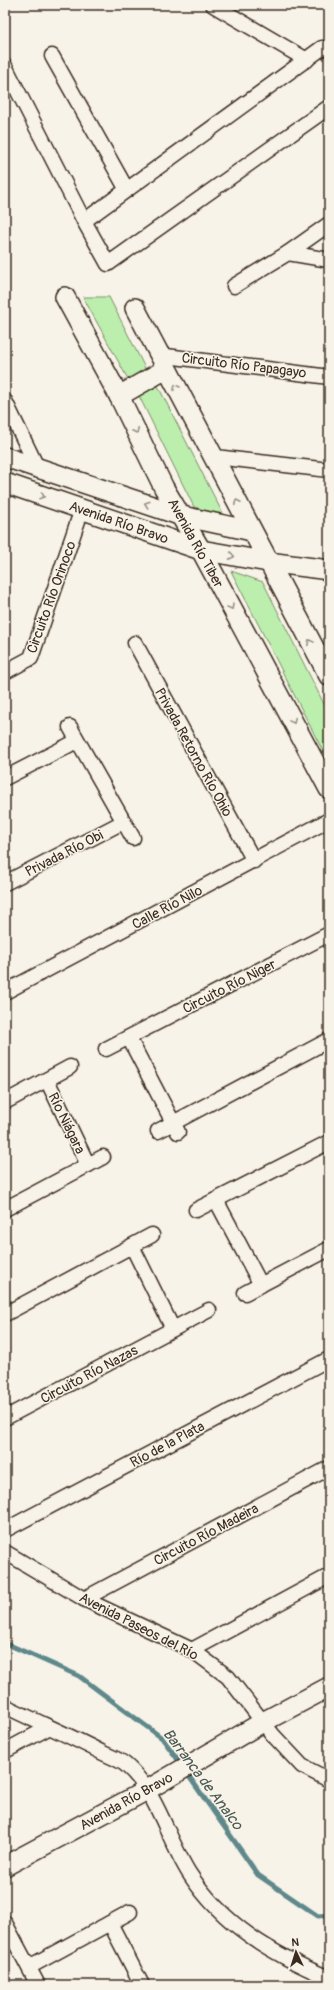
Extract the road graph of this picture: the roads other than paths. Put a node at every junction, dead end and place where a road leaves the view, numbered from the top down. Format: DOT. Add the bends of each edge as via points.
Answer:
graph roads {
  1 [pos="213,5"];
  2 [pos="322,48"];
  3 [pos="52,56"];
  4 [pos="307,60"];
  5 [pos="5,66"];
  6 [pos="329,107"];
  7 [pos="127,190"];
  8 [pos="84,221"];
  9 [pos="329,224"];
  10 [pos="288,253"];
  11 [pos="329,260"];
  12 [pos="234,286"];
  13 [pos="65,297"];
  14 [pos="135,308"];
  15 [pos="163,362"];
  16 [pos="329,377"];
  17 [pos="119,396"];
  18 [pos="5,401"];
  19 [pos="5,457"];
  20 [pos="215,457"];
  21 [pos="37,467"];
  22 [pos="329,470"];
  23 [pos="5,483"];
  24 [pos="82,509"];
  25 [pos="182,516"];
  26 [pos="252,532"];
  27 [pos="201,550"];
  28 [pos="268,562"];
  29 [pos="329,570"];
  30 [pos="135,644"];
  31 [pos="5,672"];
  32 [pos="329,676"];
  33 [pos="70,727"];
  34 [pos="77,741"];
  35 [pos="5,778"];
  36 [pos="329,788"];
  37 [pos="329,820"];
  38 [pos="123,822"];
  39 [pos="133,838"];
  40 [pos="254,861"];
  41 [pos="5,883"];
  42 [pos="329,934"];
  43 [pos="5,992"];
  44 [pos="129,1038"];
  45 [pos="329,1040"];
  46 [pos="106,1049"];
  47 [pos="70,1067"];
  48 [pos="47,1080"];
  49 [pos="5,1102"];
  50 [pos="176,1127"];
  51 [pos="158,1131"];
  52 [pos="329,1142"];
  53 [pos="103,1157"];
  54 [pos="88,1165"];
  55 [pos="216,1200"];
  56 [pos="5,1209"];
  57 [pos="196,1210"];
  58 [pos="152,1236"];
  59 [pos="132,1246"];
  60 [pos="329,1249"];
  61 [pos="261,1285"];
  62 [pos="245,1293"];
  63 [pos="209,1310"];
  64 [pos="5,1314"];
  65 [pos="174,1329"];
  66 [pos="329,1359"];
  67 [pos="5,1418"];
  68 [pos="329,1468"];
  69 [pos="5,1530"];
  70 [pos="5,1552"];
  71 [pos="329,1576"];
  72 [pos="84,1599"];
  73 [pos="192,1650"];
  74 [pos="329,1687"];
  75 [pos="5,1706"];
  76 [pos="256,1726"];
  77 [pos="48,1728"];
  78 [pos="5,1751"];
  79 [pos="329,1780"];
  80 [pos="154,1786"];
  81 [pos="5,1866"];
  82 [pos="130,1912"];
  83 [pos="5,1923"];
  84 [pos="110,1923"];
  85 [pos="29,1967"];
  86 [pos="329,1978"];
  87 [pos="38,1985"];
  88 [pos="142,1985"];
  1 -- 4 [label="street"];
  2 -- 4 [label="street"];
  3 -- 7 [label="street"];
  4 -- 7 [label="street"];
  5 -- 8 [label="street"];
  6 -- 8 [label="street" via="108,264"];
  7 -- 8 [label="street"];
  9 -- 10 [label="street"];
  10 -- 11 [label="street"];
  10 -- 12 [label="street"];
  13 -- 17 [label="street, Avenida Río Tiber"];
  14 -- 15 [label="street"];
  15 -- 16 [label="street, Circuito Río Papagayo"];
  15 -- 17 [label="street"];
  20 -- 15 [label="street, one-way"];
  17 -- 25 [label="street, Avenida Río Tiber, one-way" via="164,488"];
  18 -- 21 [label="street"];
  19 -- 21 [label="street, Avenida Río Bravo"];
  20 -- 22 [label="street"];
  26 -- 20 [label="street, one-way"];
  25 -- 21 [label="street, Avenida Río Bravo, one-way"];
  23 -- 24 [label="street, Avenida Río Bravo, one-way"];
  24 -- 27 [label="street, Avenida Río Bravo"];
  24 -- 31 [label="street, Circuito Río Orinoco" via="31,658"];
  25 -- 26 [label="street, Avenida Río Bravo"];
  25 -- 27 [label="street, Avenida Río Tiber"];
  26 -- 28 [label="street"];
  27 -- 28 [label="street, Avenida Río Bravo, one-way"];
  27 -- 36 [label="street, Avenida Río Tiber, one-way"];
  28 -- 29 [label="street, Avenida Río Bravo"];
  32 -- 28 [label="street, one-way"];
  30 -- 40 [label="street, Privada Retorno Río Ohio"];
  33 -- 34 [label="street"];
  34 -- 35 [label="street"];
  34 -- 38 [label="street"];
  37 -- 40 [label="street, Calle Río Nilo"];
  38 -- 39 [label="street"];
  38 -- 41 [label="street, Privada Río Obi"];
  40 -- 43 [label="street, Calle Río Nilo"];
  42 -- 44 [label="street, Circuito Río Niger"];
  44 -- 46 [label="street, Circuito Río Niger"];
  44 -- 50 [label="street"];
  45 -- 50 [label="street"];
  47 -- 48 [label="street"];
  48 -- 49 [label="street"];
  48 -- 54 [label="street, Río Niágara"];
  50 -- 51 [label="street"];
  52 -- 55 [label="street"];
  53 -- 54 [label="street"];
  54 -- 56 [label="street"];
  55 -- 57 [label="street"];
  55 -- 61 [label="street"];
  58 -- 59 [label="street"];
  59 -- 64 [label="street"];
  59 -- 65 [label="street"];
  60 -- 61 [label="street"];
  61 -- 62 [label="street"];
  63 -- 65 [label="street, Circuito Río Nazas"];
  65 -- 67 [label="street, Circuito Río Nazas"];
  66 -- 69 [label="street, Río de la Plata"];
  68 -- 72 [label="street, Circuito Río Madeira"];
  70 -- 72 [label="street, Avenida Paseos del Río"];
  71 -- 73 [label="street"];
  72 -- 73 [label="street, Avenida Paseos del Río"];
  73 -- 76 [label="street, Avenida Paseos del Río" via="228,1677"];
  74 -- 76 [label="street, Avenida Río Bravo"];
  75 -- 77 [label="street"];
  76 -- 79 [label="street, Avenida Paseos del Río" via="302,1766"];
  76 -- 80 [label="street, Avenida Río Bravo"];
  77 -- 78 [label="street"];
  77 -- 80 [label="street" via="85,1743 126,1765"];
  80 -- 81 [label="street, Avenida Río Bravo"];
  80 -- 86 [label="street" via="189,1872 214,1904 243,1932 289,1961"];
  82 -- 84 [label="street"];
  83 -- 85 [label="street"];
  84 -- 85 [label="street"];
  84 -- 88 [label="street"];
  85 -- 87 [label="street"];
}
